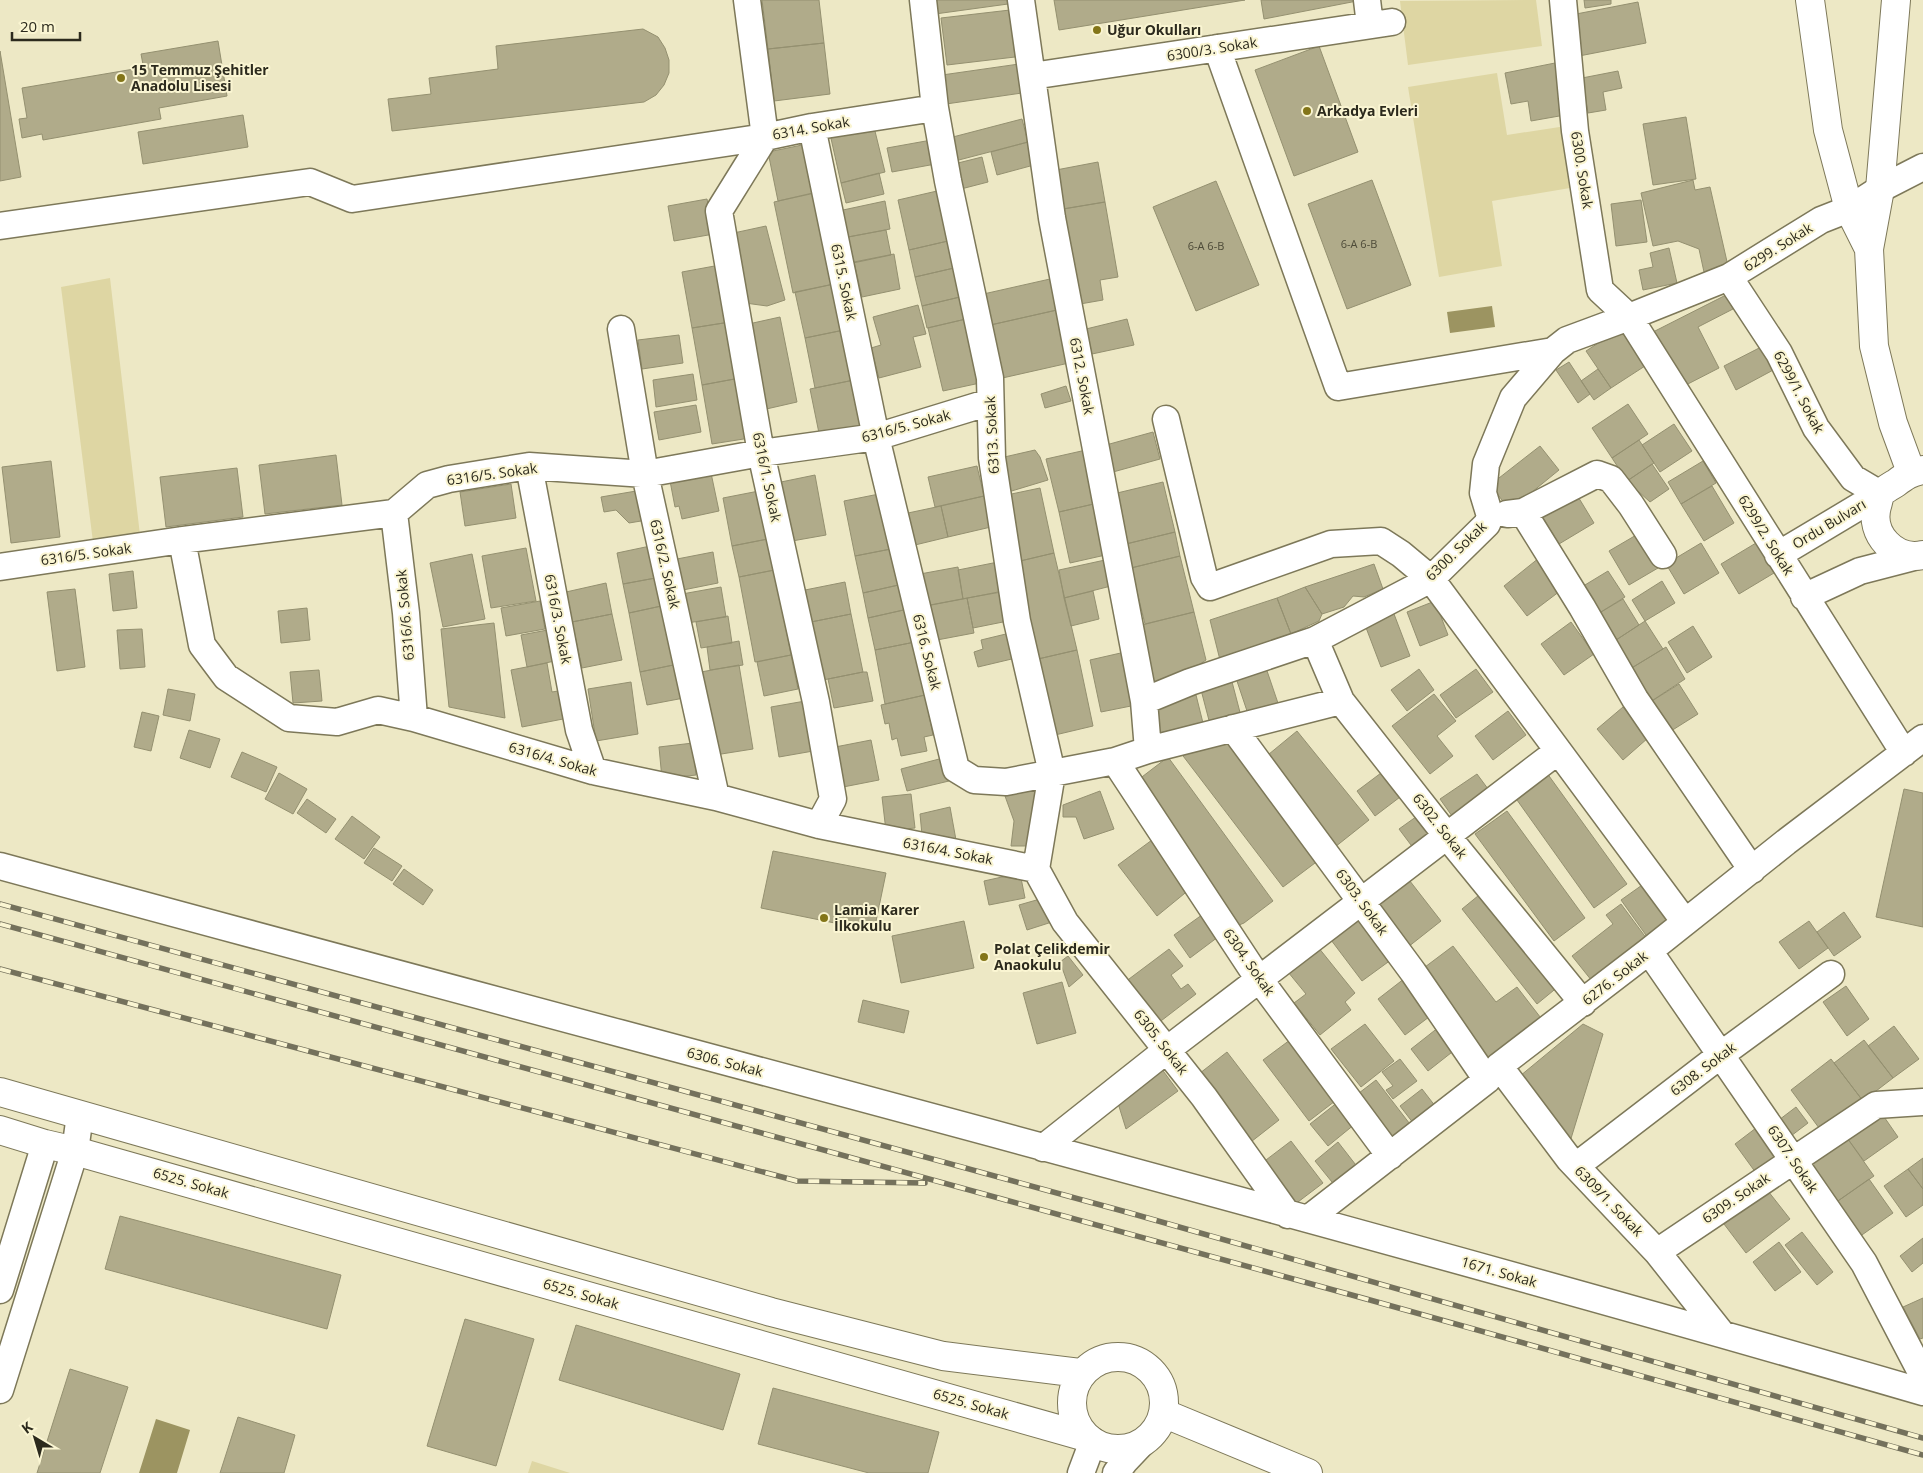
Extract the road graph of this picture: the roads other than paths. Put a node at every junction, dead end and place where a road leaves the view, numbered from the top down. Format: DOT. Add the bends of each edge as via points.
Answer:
graph roads {
  1 [pos="747,0"];
  2 [pos="923,0"];
  3 [pos="1022,0"];
  4 [pos="1367,0"];
  5 [pos="1563,0"];
  6 [pos="1810,0"];
  7 [pos="1896,0"];
  8 [pos="1217,48"];
  9 [pos="1032,76"];
  10 [pos="935,108"];
  11 [pos="812,127"];
  12 [pos="765,136"];
  13 [pos="1923,167"];
  14 [pos="1880,189"];
  15 [pos="1849,209"];
  16 [pos="0,226"];
  17 [pos="1868,250"];
  18 [pos="1730,277"];
  19 [pos="1629,317"];
  20 [pos="620,329"];
  21 [pos="1553,351"];
  22 [pos="990,402"];
  23 [pos="1166,419"];
  24 [pos="876,437"];
  25 [pos="760,453"];
  26 [pos="529,466"];
  27 [pos="1917,471"];
  28 [pos="645,474"];
  29 [pos="1880,494"];
  30 [pos="1523,512"];
  31 [pos="394,513"];
  32 [pos="1490,516"];
  33 [pos="182,540"];
  34 [pos="1663,555"];
  35 [pos="1778,555"];
  36 [pos="1918,556"];
  37 [pos="0,567"];
  38 [pos="1431,579"];
  39 [pos="1804,597"];
  40 [pos="1315,640"];
  41 [pos="1144,701"];
  42 [pos="1340,701"];
  43 [pos="414,718"];
  44 [pos="1234,728"];
  45 [pos="1913,746"];
  46 [pos="1148,750"];
  47 [pos="1558,751"];
  48 [pos="1115,761"];
  49 [pos="592,771"];
  50 [pos="1052,773"];
  51 [pos="716,797"];
  52 [pos="819,825"];
  53 [pos="1447,836"];
  54 [pos="0,866"];
  55 [pos="1036,869"];
  56 [pos="1752,870"];
  57 [pos="1362,901"];
  58 [pos="1685,922"];
  59 [pos="1650,951"];
  60 [pos="1831,974"];
  61 [pos="1260,979"];
  62 [pos="1583,1003"];
  63 [pos="1168,1049"];
  64 [pos="1722,1054"];
  65 [pos="1493,1073"];
  66 [pos="0,1092"];
  67 [pos="1923,1102"];
  68 [pos="80,1115"];
  69 [pos="0,1130"];
  70 [pos="44,1144"];
  71 [pos="1043,1148"];
  72 [pos="75,1151"];
  73 [pos="1074,1156"];
  74 [pos="1390,1156"];
  75 [pos="1794,1160"];
  76 [pos="1576,1166"];
  77 [pos="1298,1216"];
  78 [pos="1657,1252"];
  79 [pos="0,1290"];
  80 [pos="1722,1334"];
  81 [pos="1080,1373"];
  82 [pos="1923,1376"];
  83 [pos="0,1390"];
  84 [pos="1923,1392"];
  85 [pos="1163,1413"];
  86 [pos="1090,1439"];
  87 [pos="1144,1442"];
  88 [pos="1081,1473"];
  89 [pos="1116,1473"];
  90 [pos="1308,1473"];
  1 -- 12 [label="street, 6314. Sokak"];
  2 -- 10 [label="street, 6313. Sokak"];
  3 -- 9 [label="street, 6312. Sokak"];
  4 -- 8 [label="street, 6300/3. Sokak" via="1381,24"];
  5 -- 19 [label="street, 6300. Sokak" via="1575,131 1600,290"];
  6 -- 15 [label="street" via="1828,130"];
  7 -- 14 [label="street"];
  8 -- 9 [label="street, 6300/3. Sokak"];
  8 -- 21 [label="street" via="1338,387"];
  9 -- 41 [label="street, 6312. Sokak" via="1052,218"];
  10 -- 11 [label="street, 6314. Sokak"];
  10 -- 22 [label="street, 6313. Sokak" via="990,378"];
  11 -- 12 [label="street, 6314. Sokak"];
  11 -- 24 [label="street, 6315. Sokak"];
  12 -- 16 [label="street" via="352,199 310,182"];
  12 -- 25 [label="street, 6316/1. Sokak" via="719,211"];
  13 -- 14 [label="street, 6299. Sokak"];
  14 -- 15 [label="street, 6299. Sokak"];
  14 -- 17 [label="street"];
  15 -- 17 [label="street"];
  15 -- 18 [label="street, 6299. Sokak" via="1821,220"];
  17 -- 27 [label="street" via="1874,346 1893,423"];
  18 -- 19 [label="street, 6299. Sokak"];
  18 -- 29 [label="street, 6299/1. Sokak" via="1779,353 1816,428 1853,478"];
  19 -- 21 [label="street, 6300. Sokak" via="1567,340"];
  19 -- 35 [label="street, 6299/2. Sokak"];
  20 -- 28 [label="street, 6316/2. Sokak"];
  21 -- 32 [label="street, 6300. Sokak" via="1513,398 1486,464 1483,492"];
  22 -- 24 [label="street, 6316/5. Sokak"];
  22 -- 50 [label="street, 6313. Sokak" via="992,458 1018,620"];
  23 -- 38 [label="street" via="1204,577 1210,587 1331,544 1381,541"];
  24 -- 25 [label="street, 6316/5. Sokak"];
  24 -- 50 [label="street, 6316. Sokak" via="956,769 974,780 1006,782"];
  25 -- 28 [label="street, 6316/5. Sokak"];
  25 -- 52 [label="street, 6316/1. Sokak" via="814,693 833,799"];
  26 -- 28 [label="street, 6316/5. Sokak"];
  26 -- 31 [label="street, 6316/5. Sokak" via="427,485"];
  26 -- 49 [label="street, 6316/3. Sokak" via="579,730"];
  27 -- 29 [label="street, Ordu Bulvarı"];
  28 -- 51 [label="street, 6316/2. Sokak"];
  29 -- 35 [label="street, Ordu Bulvarı"];
  29 -- 36 [label="street, Ordu Bulvarı" via="1876,511 1879,535 1899,553"];
  30 -- 32 [label="street"];
  30 -- 34 [label="street" via="1597,474 1611,479 1632,505"];
  30 -- 56 [label="street" via="1635,699"];
  31 -- 33 [label="street, 6316/5. Sokak"];
  31 -- 43 [label="street, 6316/6. Sokak"];
  32 -- 38 [label="street, 6300. Sokak" via="1487,524"];
  33 -- 37 [label="street, 6316/5. Sokak"];
  33 -- 43 [label="street, 6316/4. Sokak" via="202,645 226,677 288,718 337,722 378,710"];
  35 -- 39 [label="street, 6299/2. Sokak"];
  36 -- 39 [label="street, Ordu Bulvarı" via="1860,572"];
  38 -- 40 [label="street, 6300. Sokak"];
  38 -- 47 [label="street"];
  39 -- 45 [label="street, 6299/2. Sokak"];
  40 -- 41 [label="street, 6300. Sokak"];
  40 -- 42 [label="street, 6302. Sokak"];
  41 -- 46 [label="street, 6312. Sokak"];
  42 -- 44 [label="street, 6316. Sokak"];
  42 -- 53 [label="street, 6302. Sokak"];
  43 -- 49 [label="street, 6316/4. Sokak"];
  44 -- 46 [label="street, 6316. Sokak"];
  44 -- 57 [label="street, 6303. Sokak"];
  45 -- 56 [label="street, 6276. Sokak"];
  46 -- 48 [label="street, 6316. Sokak"];
  47 -- 53 [label="street"];
  47 -- 58 [label="street"];
  48 -- 50 [label="street, 6316. Sokak"];
  48 -- 61 [label="street, 6304. Sokak"];
  49 -- 51 [label="street, 6316/4. Sokak"];
  50 -- 55 [label="street, 6313. Sokak"];
  51 -- 52 [label="street, 6316/4. Sokak"];
  52 -- 55 [label="street, 6316/4. Sokak"];
  53 -- 57 [label="street"];
  53 -- 62 [label="street, 6302. Sokak"];
  54 -- 71 [label="street, 6306. Sokak"];
  55 -- 63 [label="street, 6305. Sokak" via="1065,922"];
  56 -- 58 [label="street, 6276. Sokak"];
  57 -- 61 [label="street"];
  57 -- 65 [label="street, 6303. Sokak"];
  58 -- 59 [label="street, 6276. Sokak"];
  59 -- 62 [label="street, 6276. Sokak"];
  59 -- 64 [label="street, 6307. Sokak"];
  60 -- 64 [label="street, 6308. Sokak"];
  61 -- 63 [label="street"];
  61 -- 74 [label="street, 6304. Sokak"];
  62 -- 65 [label="street, 6276. Sokak"];
  63 -- 71 [label="street"];
  63 -- 77 [label="street, 6305. Sokak"];
  64 -- 75 [label="street, 6307. Sokak"];
  64 -- 76 [label="street, 6308. Sokak"];
  65 -- 74 [label="street, 6276. Sokak"];
  65 -- 76 [label="street, 6309/1. Sokak"];
  66 -- 68 [label="street"];
  67 -- 75 [label="street, 6309. Sokak" via="1876,1105"];
  68 -- 72 [label="street"];
  68 -- 81 [label="street" via="790,1317 943,1356"];
  69 -- 70 [label="street, 6525. Sokak"];
  70 -- 72 [label="street, 6525. Sokak"];
  70 -- 79 [label="street"];
  71 -- 73 [label="street, 6306. Sokak"];
  72 -- 83 [label="street"];
  72 -- 86 [label="street, 6525. Sokak"];
  73 -- 77 [label="street, 1671. Sokak"];
  74 -- 77 [label="street, 6276. Sokak"];
  75 -- 78 [label="street, 6309. Sokak"];
  75 -- 82 [label="street, 6307. Sokak" via="1864,1263"];
  76 -- 78 [label="street, 6309/1. Sokak"];
  77 -- 80 [label="street, 1671. Sokak"];
  78 -- 80 [label="street, 6309/1. Sokak"];
  80 -- 84 [label="street, 1671. Sokak"];
  81 -- 85 [label="street" via="1106,1358 1121,1356 1135,1359 1157,1378 1163,1391"];
  81 -- 86 [label="street" via="1072,1400 1073,1413 1078,1426"];
  85 -- 87 [label="street" via="1154,1432"];
  85 -- 90 [label="street"];
  86 -- 87 [label="street" via="1105,1448 1114,1449"];
  86 -- 88 [label="street"];
  87 -- 89 [label="street"];
}
